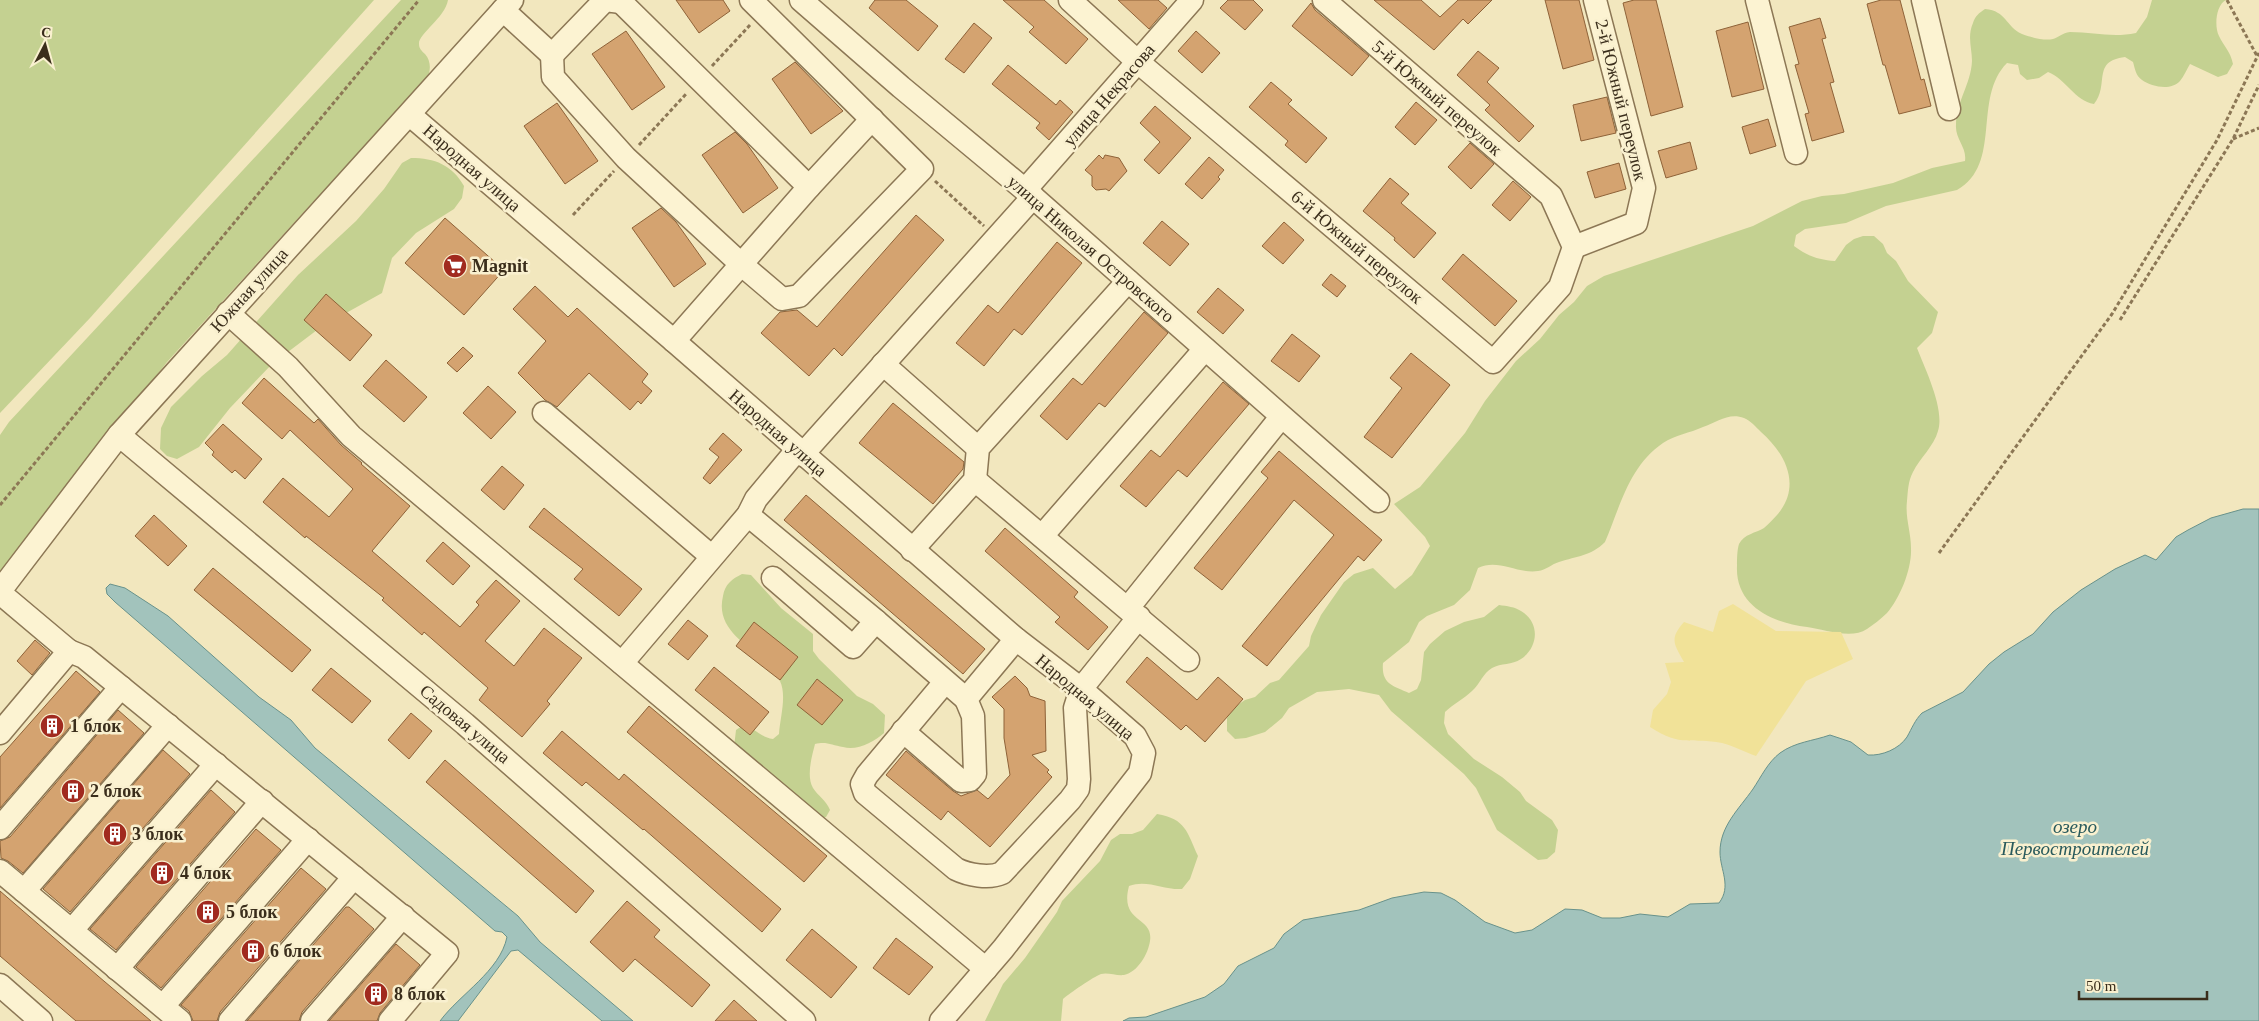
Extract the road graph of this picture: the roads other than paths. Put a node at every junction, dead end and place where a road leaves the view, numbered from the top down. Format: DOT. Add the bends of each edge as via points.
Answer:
graph roads {
  1 [pos="801,0"];
  2 [pos="1070,0"];
  3 [pos="1192,0"];
  4 [pos="1324,0"];
  5 [pos="1596,0"];
  6 [pos="1757,0"];
  7 [pos="1922,0"];
  8 [pos="622,1"];
  9 [pos="508,5"];
  10 [pos="757,6"];
  11 [pos="552,55"];
  12 [pos="1138,62"];
  13 [pos="1949,109"];
  14 [pos="410,115"];
  15 [pos="872,119"];
  16 [pos="1796,153"];
  17 [pos="809,187"];
  18 [pos="1029,193"];
  19 [pos="1574,246"];
  20 [pos="742,265"];
  21 [pos="1128,281"];
  22 [pos="228,313"];
  23 [pos="674,341"];
  24 [pos="1205,350"];
  25 [pos="883,364"];
  26 [pos="544,413"];
  27 [pos="1281,417"];
  28 [pos="120,435"];
  29 [pos="978,448"];
  30 [pos="800,453"];
  31 [pos="975,480"];
  32 [pos="1378,501"];
  33 [pos="748,515"];
  34 [pos="1042,536"];
  35 [pos="912,550"];
  36 [pos="711,556"];
  37 [pos="773,578"];
  38 [pos="0,592"];
  39 [pos="1134,612"];
  40 [pos="876,621"];
  41 [pos="1016,640"];
  42 [pos="69,651"];
  43 [pos="1188,660"];
  44 [pos="622,663"];
  45 [pos="945,682"];
  46 [pos="121,687"];
  47 [pos="1081,689"];
  48 [pos="966,699"];
  49 [pos="168,725"];
  50 [pos="903,731"];
  51 [pos="0,733"];
  52 [pos="216,764"];
  53 [pos="262,801"];
  54 [pos="0,828"];
  55 [pos="308,839"];
  56 [pos="0,871"];
  57 [pos="354,877"];
  58 [pos="24,891"];
  59 [pos="403,916"];
  60 [pos="72,930"];
  61 [pos="117,968"];
  62 [pos="986,969"];
  63 [pos="0,985"];
  64 [pos="163,1006"];
  65 [pos="41,1021"];
  66 [pos="180,1021"];
  67 [pos="230,1021"];
  68 [pos="312,1021"];
  69 [pos="390,1021"];
  70 [pos="804,1021"];
  71 [pos="941,1021"];
  1 -- 18 [label="street, улица Николая Островского" via="901,88"];
  2 -- 12 [label="street, 6-й Южный переулок"];
  3 -- 12 [label="street, улица Некрасова"];
  4 -- 19 [label="street, 5-й Южный переулок" via="1551,196"];
  5 -- 19 [label="street, 2-й Южный переулок" via="1644,188 1636,223"];
  6 -- 16 [label="street"];
  7 -- 13 [label="street"];
  8 -- 11 [label="street" via="606,0"];
  8 -- 17 [label="street"];
  9 -- 11 [label="street"];
  9 -- 14 [label="street, Южная улица"];
  10 -- 15 [label="street"];
  11 -- 20 [label="street" via="553,77 626,158"];
  12 -- 18 [label="street, улица Некрасова"];
  12 -- 19 [label="street, 6-й Южный переулок" via="1493,362 1560,287"];
  14 -- 22 [label="street, Южная улица"];
  14 -- 23 [label="street, Народная улица"];
  15 -- 17 [label="street"];
  15 -- 20 [label="street" via="922,169 799,296 782,299"];
  17 -- 20 [label="street"];
  18 -- 21 [label="street, улица Николая Островского"];
  18 -- 25 [label="street, улица Некрасова" via="996,237"];
  20 -- 23 [label="street"];
  21 -- 24 [label="street, улица Николая Островского"];
  21 -- 29 [label="street"];
  22 -- 28 [label="street, Южная улица"];
  22 -- 44 [label="street" via="288,367 351,436"];
  23 -- 30 [label="street, Народная улица"];
  24 -- 27 [label="street, улица Николая Островского"];
  24 -- 34 [label="street"];
  25 -- 29 [label="street"];
  25 -- 30 [label="street, улица Некрасова"];
  26 -- 36 [label="street"];
  27 -- 32 [label="street, улица Николая Островского"];
  27 -- 39 [label="street"];
  28 -- 38 [label="street, Южная улица"];
  28 -- 70 [label="street, Садовая улица" via="465,724"];
  29 -- 31 [label="street"];
  30 -- 33 [label="street, улица Некрасова" via="756,499"];
  30 -- 35 [label="street, Народная улица"];
  31 -- 34 [label="street"];
  31 -- 35 [label="street"];
  33 -- 36 [label="street, улица Некрасова"];
  33 -- 40 [label="street"];
  34 -- 39 [label="street"];
  35 -- 41 [label="street, Народная улица"];
  36 -- 44 [label="street, улица Некрасова"];
  37 -- 40 [label="street" via="852,647"];
  38 -- 42 [label="street"];
  39 -- 43 [label="street"];
  39 -- 47 [label="street"];
  40 -- 45 [label="street"];
  41 -- 47 [label="street, Народная улица"];
  41 -- 48 [label="street"];
  42 -- 46 [label="street" via="84,657"];
  42 -- 51 [label="street"];
  44 -- 62 [label="street"];
  45 -- 48 [label="street"];
  45 -- 50 [label="street"];
  46 -- 49 [label="street"];
  46 -- 54 [label="street"];
  47 -- 50 [label="street" via="1075,708 1078,788 1002,873 995,876 966,874 956,869 865,793 862,784 867,775"];
  47 -- 62 [label="street, Народная улица" via="1135,736 1144,753 1140,773"];
  48 -- 50 [label="street" via="973,716 975,774 970,780 962,782"];
  49 -- 52 [label="street"];
  49 -- 58 [label="street"];
  52 -- 53 [label="street"];
  52 -- 60 [label="street"];
  53 -- 55 [label="street"];
  53 -- 61 [label="street"];
  55 -- 57 [label="street"];
  55 -- 64 [label="street"];
  56 -- 58 [label="street"];
  57 -- 59 [label="street"];
  57 -- 67 [label="street"];
  58 -- 60 [label="street"];
  59 -- 68 [label="street"];
  59 -- 69 [label="street" via="447,952"];
  60 -- 61 [label="street"];
  61 -- 64 [label="street"];
  62 -- 71 [label="street"];
  63 -- 65 [label="street"];
  64 -- 66 [label="street"];
}
